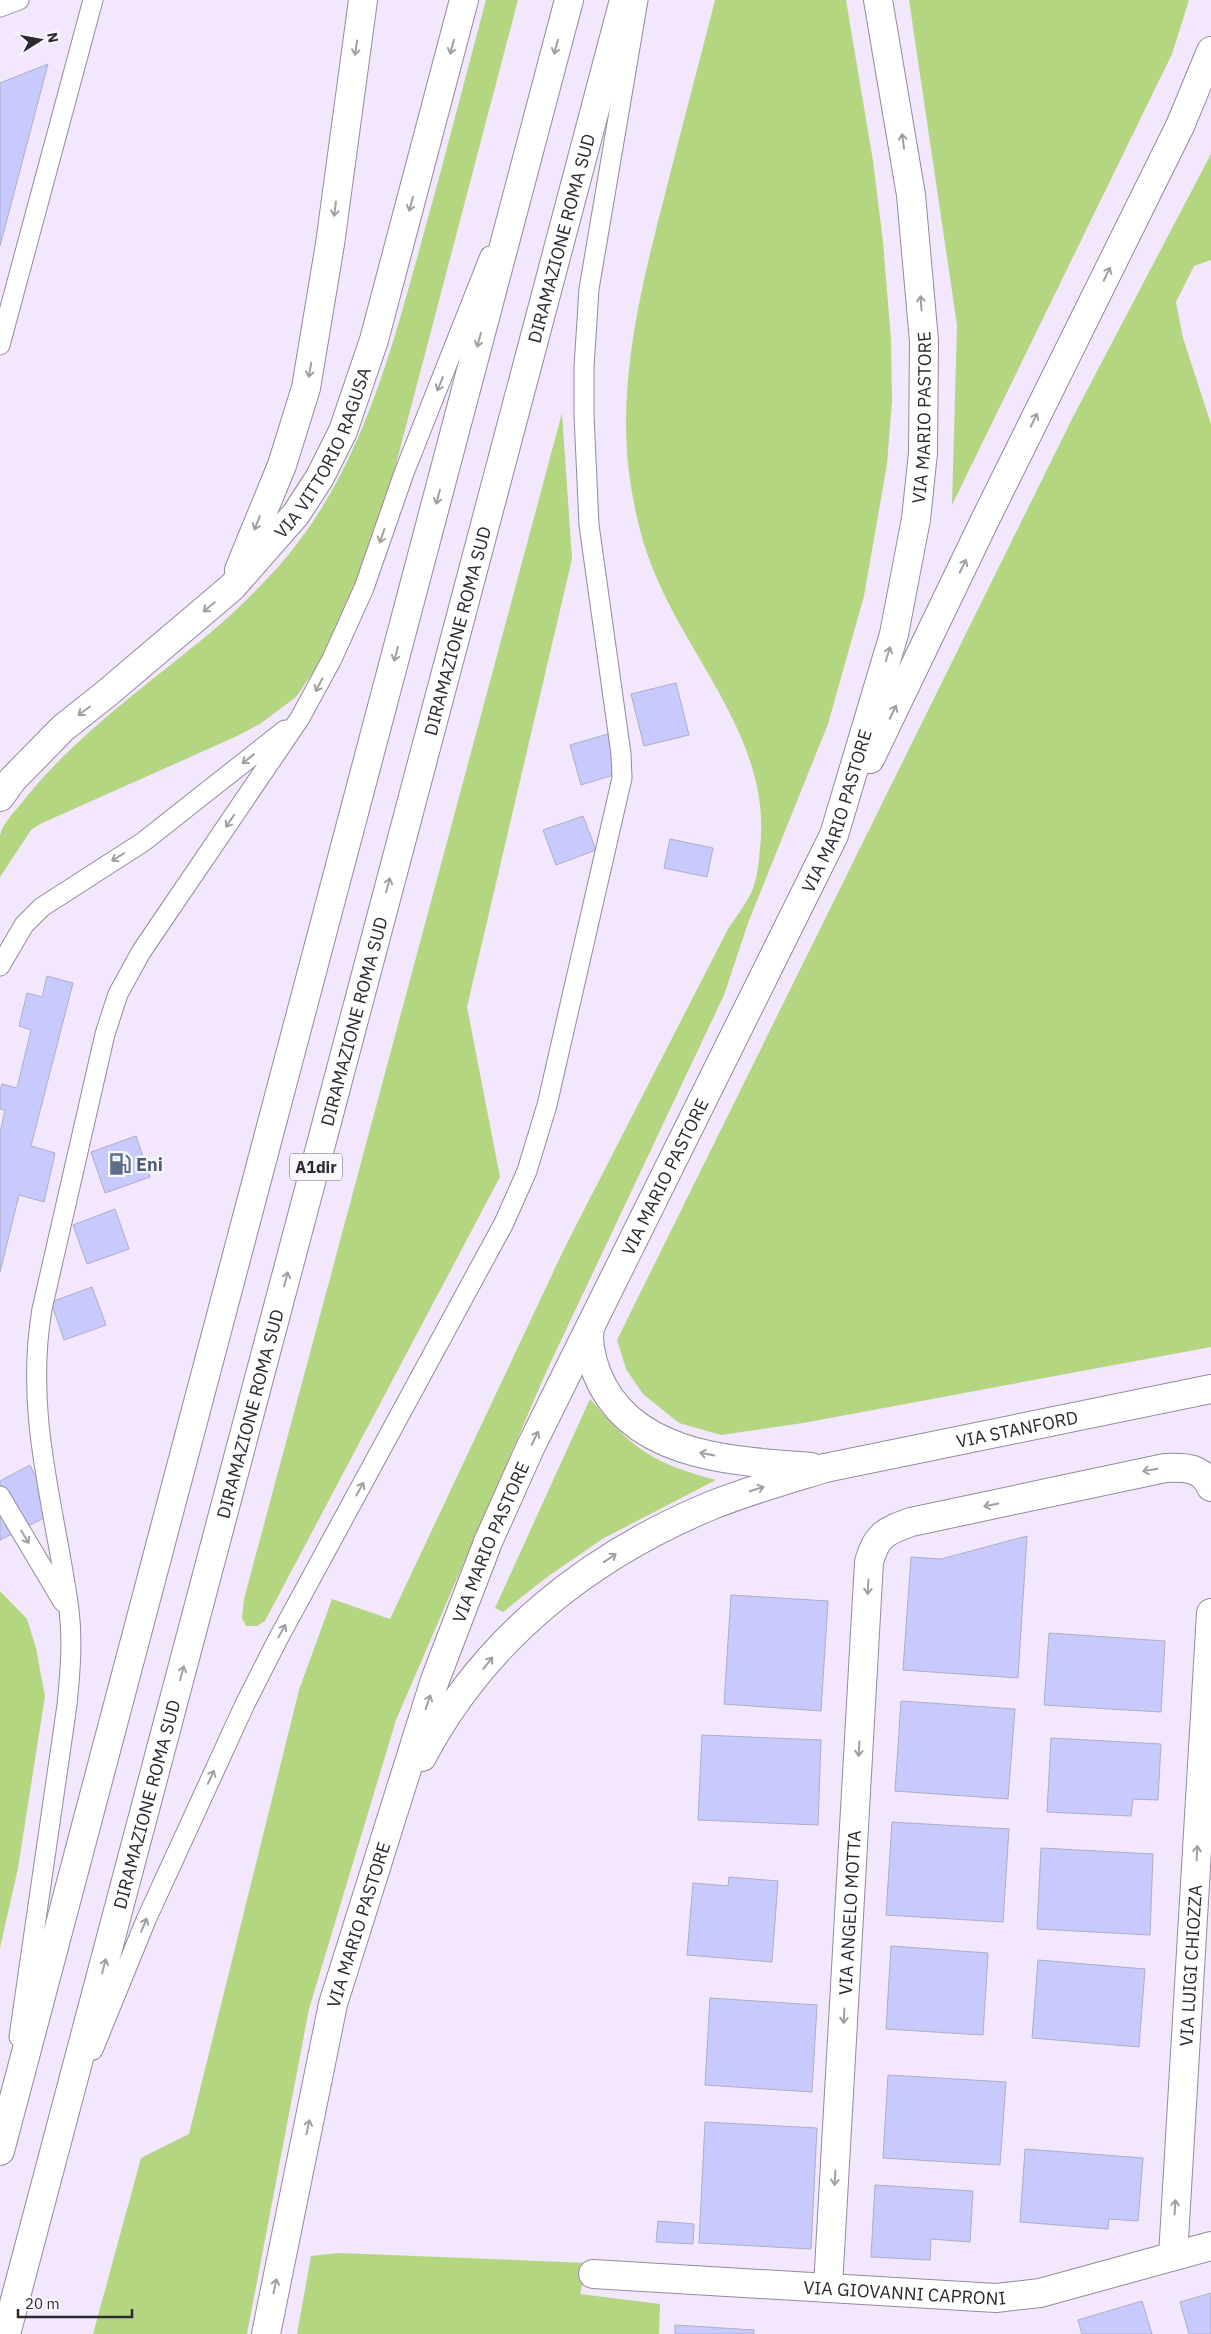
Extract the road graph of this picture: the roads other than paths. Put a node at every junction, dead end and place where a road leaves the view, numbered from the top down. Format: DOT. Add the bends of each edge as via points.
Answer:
graph roads {
  1 [pos="19,0"];
  2 [pos="93,0"];
  3 [pos="363,0"];
  4 [pos="464,0"];
  5 [pos="569,0"];
  6 [pos="624,0"];
  7 [pos="638,0"];
  8 [pos="878,0"];
  9 [pos="0,7"];
  10 [pos="1211,50"];
  11 [pos="522,176"];
  12 [pos="0,345"];
  13 [pos="232,587"];
  14 [pos="300,718"];
  15 [pos="0,797"];
  16 [pos="834,835"];
  17 [pos="0,966"];
  18 [pos="615,1274"];
  19 [pos="1211,1389"];
  20 [pos="825,1468"];
  21 [pos="1204,1479"];
  22 [pos="0,1496"];
  23 [pos="69,1611"];
  24 [pos="1211,1613"];
  25 [pos="389,1823"];
  26 [pos="3,2139"];
  27 [pos="1211,2246"];
  28 [pos="29,2252"];
  29 [pos="1172,2256"];
  30 [pos="593,2274"];
  31 [pos="828,2287"];
  32 [pos="6,2334"];
  33 [pos="266,2334"];
  1 -- 9 [label="lane"];
  2 -- 12 [label="lane"];
  3 -- 13 [label="main road, one-way" via="330,244 306,388 282,465"];
  4 -- 13 [label="main road, VIA VITTORIO RAGUSA, one-way" via="374,340 343,431 324,470 296,514"];
  5 -- 11 [label="main road, A1dir, one-way"];
  28 -- 6 [label="main road, DIRAMAZIONE ROMA SUD / A1dir, one-way"];
  28 -- 7 [label="lane, one-way" via="98,2036 194,1813 278,1639 500,1230 527,1171 547,1105 622,778 589,525 584,367 589,288"];
  16 -- 8 [label="main road, VIA MARIO PASTORE, one-way" via="898,616 916,519 923,453 924,341 917,253 900,123"];
  16 -- 10 [label="main road, one-way" via="988,513 1180,126"];
  11 -- 14 [label="lane, one-way" via="404,473 356,608"];
  11 -- 26 [label="main road, A1dir, one-way"];
  13 -- 15 [label="main road, VIA VITTORIO RAGUSA, one-way" via="63,728 13,779"];
  14 -- 17 [label="lane, one-way" via="143,842 42,907 24,925"];
  14 -- 23 [label="lane, one-way" via="141,952 118,994 105,1034 42,1309 36,1365 39,1443"];
  16 -- 18 [label="main road, VIA MARIO PASTORE"];
  20 -- 18 [label="main road, one-way" via="753,1462 692,1451 656,1438 624,1415 602,1386 594,1368 591,1349 590,1328"];
  25 -- 18 [label="main road, VIA MARIO PASTORE, one-way" via="435,1680 488,1542"];
  19 -- 20 [label="main road, VIA STANFORD"];
  25 -- 20 [label="main road, one-way" via="441,1723 505,1641 549,1600 623,1549 666,1526 740,1494"];
  21 -- 31 [label="main road, VIA ANGELO MOTTA, one-way" via="1184,1467 1145,1471 911,1522 876,1539 869,1562"];
  22 -- 23 [label="lane, one-way"];
  23 -- 26 [label="lane" via="71,1653 67,1705"];
  29 -- 24 [label="main road, VIA LUIGI CHIOZZA, one-way"];
  33 -- 25 [label="main road, VIA MARIO PASTORE, one-way" via="333,2004"];
  27 -- 29 [label="main road, VIA GIOVANNI CAPRONI"];
  28 -- 32 [label="main road, DIRAMAZIONE ROMA SUD / A1dir"];
  29 -- 31 [label="main road, VIA GIOVANNI CAPRONI" via="1059,2289 1017,2296 976,2297"];
  30 -- 31 [label="main road, VIA GIOVANNI CAPRONI"];
}
